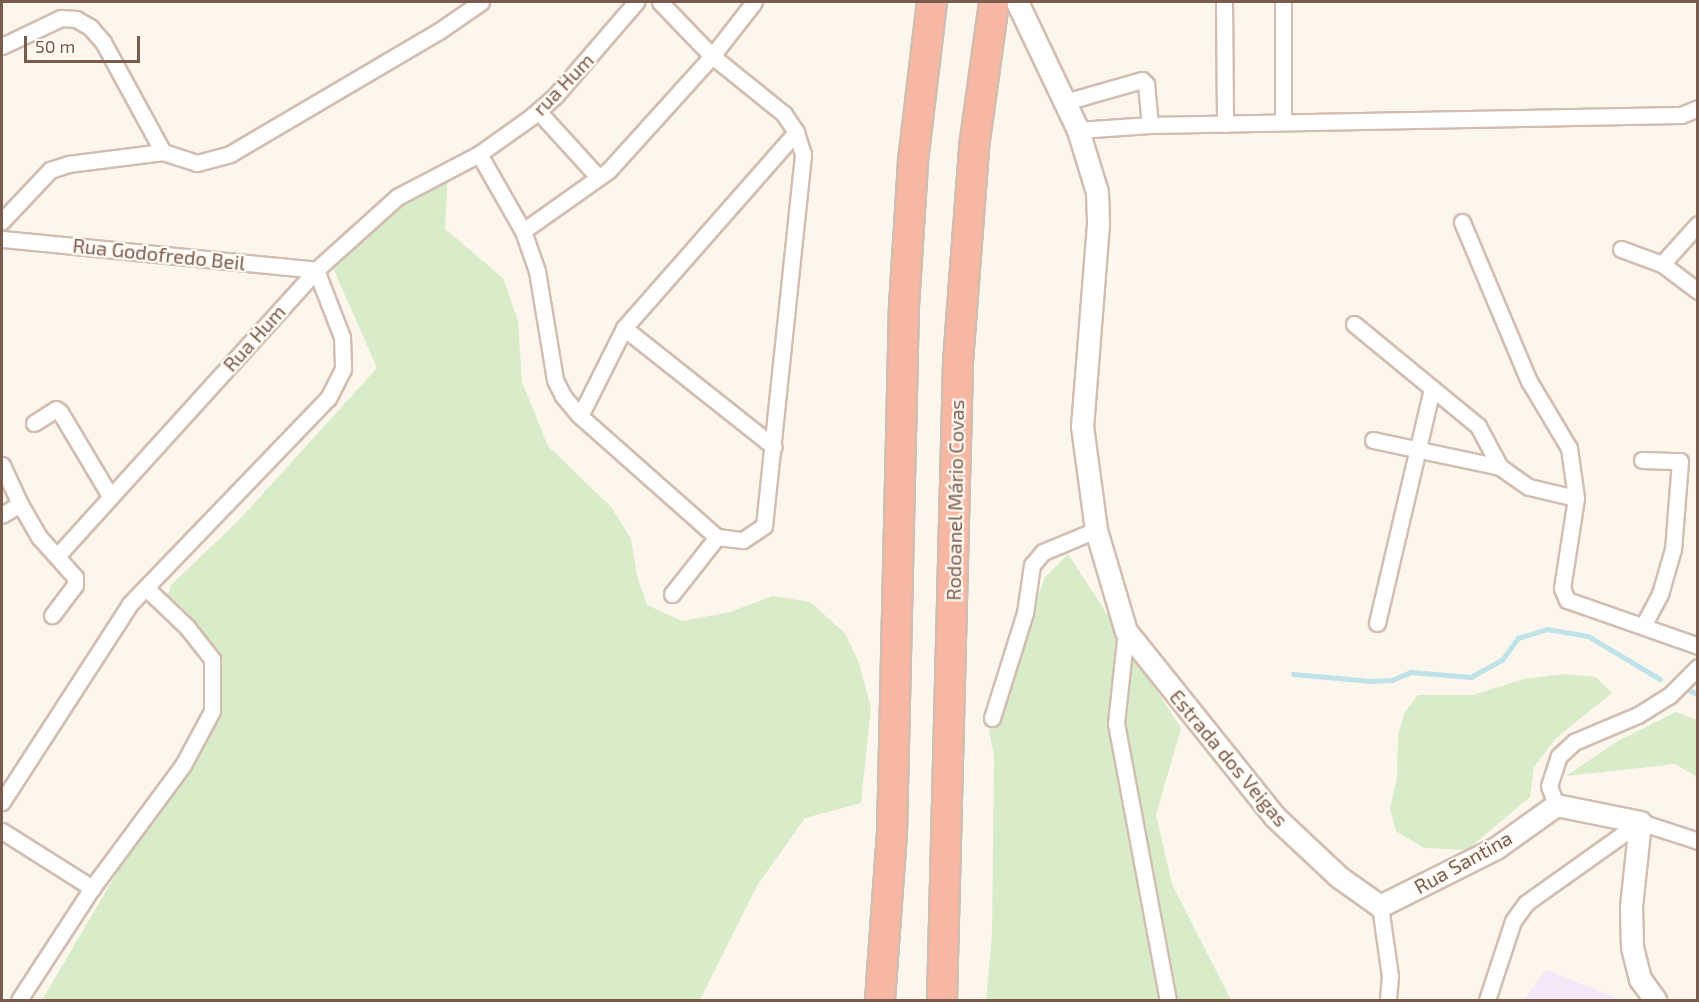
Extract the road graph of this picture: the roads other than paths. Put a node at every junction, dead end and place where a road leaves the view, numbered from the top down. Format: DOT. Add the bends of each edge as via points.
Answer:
graph roads {
  1 [pos="481,2"];
  2 [pos="636,2"];
  3 [pos="660,2"];
  4 [pos="754,2"];
  5 [pos="932,2"];
  6 [pos="994,2"];
  7 [pos="1017,2"];
  8 [pos="1224,2"];
  9 [pos="1283,2"];
  10 [pos="2,46"];
  11 [pos="712,56"];
  12 [pos="1065,102"];
  13 [pos="1698,108"];
  14 [pos="538,111"];
  15 [pos="1283,122"];
  16 [pos="1225,124"];
  17 [pos="1150,125"];
  18 [pos="1078,130"];
  19 [pos="796,132"];
  20 [pos="163,152"];
  21 [pos="479,154"];
  22 [pos="598,177"];
  23 [pos="2,221"];
  24 [pos="1462,222"];
  25 [pos="1698,224"];
  26 [pos="523,231"];
  27 [pos="2,239"];
  28 [pos="1621,249"];
  29 [pos="1662,264"];
  30 [pos="316,270"];
  31 [pos="1698,291"];
  32 [pos="1354,324"];
  33 [pos="624,328"];
  34 [pos="1432,388"];
  35 [pos="580,416"];
  36 [pos="33,423"];
  37 [pos="1373,440"];
  38 [pos="774,447"];
  39 [pos="1417,449"];
  40 [pos="1642,460"];
  41 [pos="2,465"];
  42 [pos="1500,467"];
  43 [pos="110,496"];
  44 [pos="1576,498"];
  45 [pos="20,504"];
  46 [pos="2,515"];
  47 [pos="1096,530"];
  48 [pos="717,537"];
  49 [pos="58,555"];
  50 [pos="146,588"];
  51 [pos="672,594"];
  52 [pos="51,615"];
  53 [pos="1377,623"];
  54 [pos="1643,626"];
  55 [pos="1126,631"];
  56 [pos="1698,646"];
  57 [pos="1698,667"];
  58 [pos="992,718"];
  59 [pos="2,802"];
  60 [pos="1556,805"];
  61 [pos="1640,822"];
  62 [pos="2,831"];
  63 [pos="1698,841"];
  64 [pos="92,888"];
  65 [pos="1380,906"];
  66 [pos="19,1000"];
  67 [pos="880,1000"];
  68 [pos="942,1000"];
  69 [pos="1168,1000"];
  70 [pos="1388,1000"];
  71 [pos="1487,1000"];
  72 [pos="1655,1000"];
  1 -- 20 [label="street" via="439,31 230,154 197,163"];
  2 -- 14 [label="street, rua Hum"];
  3 -- 11 [label="street"];
  4 -- 11 [label="street"];
  5 -- 67 [label="highway" via="913,161 904,306 892,833"];
  6 -- 68 [label="highway, Rodoanel Mário Covas" via="966,235 958,362"];
  7 -- 12 [label="street"];
  8 -- 16 [label="street"];
  9 -- 15 [label="street"];
  10 -- 20 [label="street" via="61,18 76,19 90,27 103,42"];
  11 -- 19 [label="street" via="784,114"];
  11 -- 22 [label="street" via="646,131"];
  12 -- 17 [label="street" via="1142,80 1146,84"];
  12 -- 18 [label="street"];
  13 -- 15 [label="street" via="1681,115"];
  14 -- 21 [label="street, rua Hum"];
  14 -- 22 [label="street"];
  15 -- 16 [label="street"];
  16 -- 17 [label="street"];
  17 -- 18 [label="street"];
  18 -- 47 [label="street" via="1098,206 1082,416"];
  19 -- 33 [label="street"];
  19 -- 38 [label="street" via="803,154"];
  20 -- 23 [label="street" via="50,170"];
  21 -- 26 [label="street"];
  21 -- 30 [label="street, Rua Hum" via="397,197"];
  22 -- 26 [label="street"];
  24 -- 44 [label="street" via="1519,360 1569,448"];
  25 -- 29 [label="street"];
  26 -- 35 [label="street" via="537,272 555,380"];
  27 -- 30 [label="street, Rua Godofredo Beil"];
  28 -- 29 [label="street"];
  29 -- 31 [label="street"];
  30 -- 43 [label="street, Rua Hum"];
  30 -- 50 [label="street" via="342,337 343,369 328,398"];
  32 -- 34 [label="street"];
  33 -- 35 [label="street"];
  33 -- 38 [label="street"];
  34 -- 39 [label="street"];
  34 -- 42 [label="street" via="1478,426"];
  35 -- 48 [label="street"];
  36 -- 43 [label="street" via="56,409 60,412"];
  37 -- 39 [label="street"];
  38 -- 48 [label="street" via="764,526 743,540"];
  39 -- 42 [label="street"];
  39 -- 53 [label="street"];
  40 -- 54 [label="street" via="1680,461 1673,549 1660,594"];
  41 -- 45 [label="street"];
  42 -- 44 [label="street" via="1528,487"];
  43 -- 49 [label="street, Rua Hum"];
  44 -- 54 [label="street" via="1562,588 1567,600"];
  45 -- 46 [label="street"];
  45 -- 49 [label="street" via="40,538"];
  47 -- 55 [label="street"];
  47 -- 58 [label="street" via="1043,552 1032,565 1024,613"];
  48 -- 51 [label="street"];
  49 -- 52 [label="street" via="75,576 75,585"];
  50 -- 59 [label="street" via="83,672"];
  50 -- 64 [label="street" via="188,628 212,659 212,711 183,765"];
  54 -- 56 [label="street"];
  55 -- 65 [label="street, Estrada dos Veigas" via="1274,816 1339,877"];
  55 -- 69 [label="street" via="1116,723"];
  57 -- 60 [label="street" via="1662,701 1638,715 1592,732 1559,756 1549,786"];
  60 -- 61 [label="street"];
  60 -- 65 [label="street, Rua Santina" via="1496,848"];
  61 -- 63 [label="street"];
  61 -- 71 [label="street" via="1526,903 1513,921"];
  61 -- 72 [label="street" via="1631,906 1632,947 1640,979"];
  62 -- 64 [label="street"];
  64 -- 66 [label="street"];
  65 -- 70 [label="street" via="1390,976"];
}
